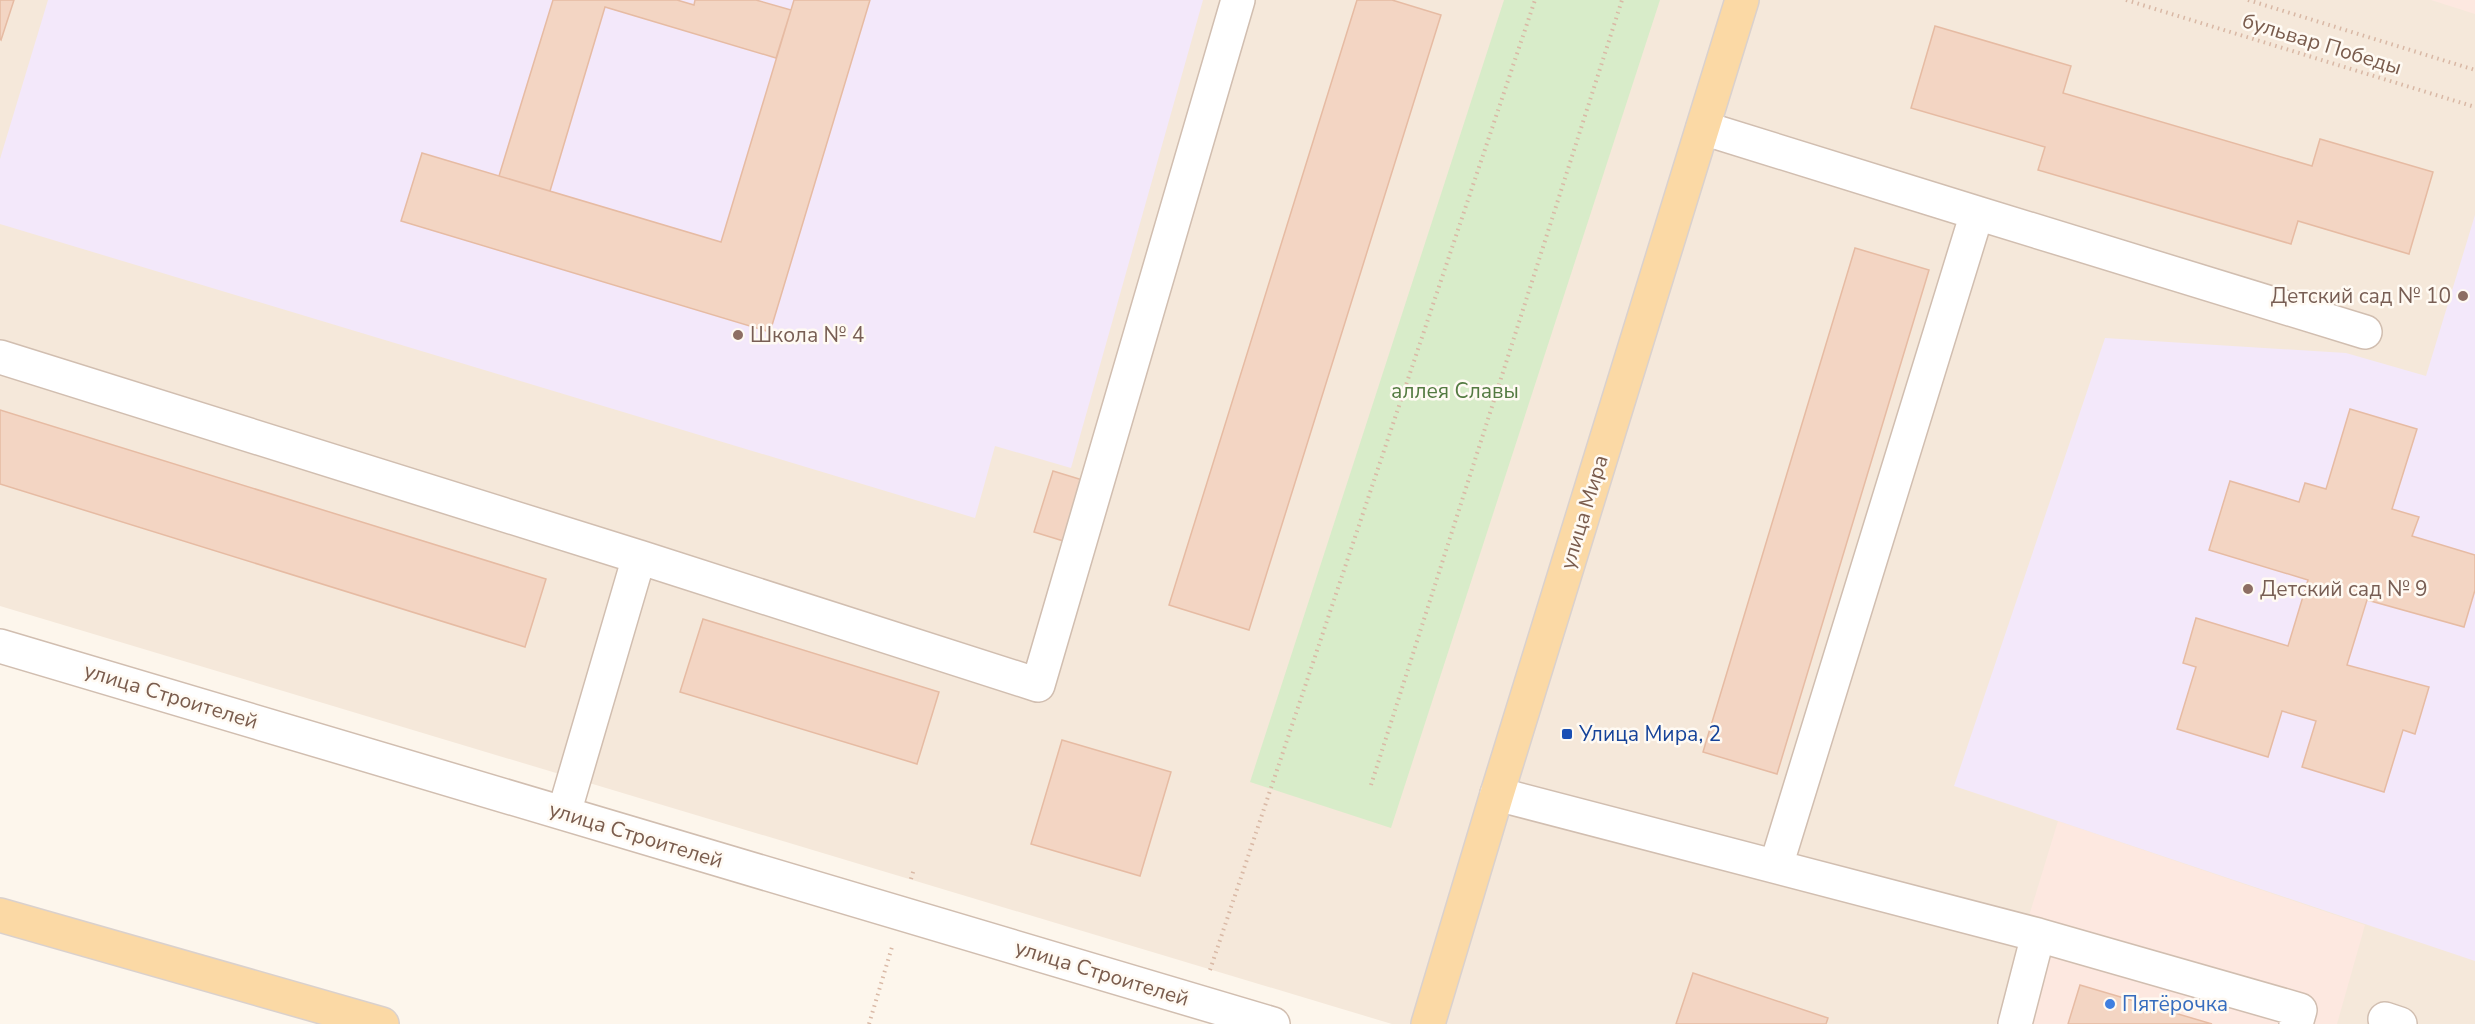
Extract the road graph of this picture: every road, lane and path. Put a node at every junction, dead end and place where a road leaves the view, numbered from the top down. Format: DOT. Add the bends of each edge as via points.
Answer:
graph roads {
  1 [pos="1238,0"];
  2 [pos="1535,0"];
  3 [pos="1622,0"];
  4 [pos="1742,0"];
  5 [pos="2126,0"];
  6 [pos="2248,0"];
  7 [pos="2475,69"];
  8 [pos="2475,107"];
  9 [pos="1703,128"];
  10 [pos="1977,213"];
  11 [pos="2365,332"];
  12 [pos="0,357"];
  13 [pos="639,557"];
  14 [pos="0,646"];
  15 [pos="1371,785"];
  16 [pos="1497,794"];
  17 [pos="564,813"];
  18 [pos="1776,866"];
  19 [pos="0,915"];
  20 [pos="2038,935"];
  21 [pos="1200,1002"];
  22 [pos="382,1024"];
  23 [pos="1273,1024"];
  24 [pos="1428,1024"];
  25 [pos="2014,1024"];
  26 [pos="2296,1024"];
  1 -- 13 [label="street" via="1038,685"];
  2 -- 21 [label="path"];
  3 -- 15 [label="path"];
  4 -- 9 [label="main road, улица Мира"];
  5 -- 8 [label="path, бульвар Победы"];
  6 -- 7 [label="path"];
  9 -- 10 [label="street"];
  9 -- 16 [label="main road, улица Мира"];
  10 -- 11 [label="street"];
  10 -- 18 [label="street"];
  12 -- 13 [label="street"];
  13 -- 17 [label="street"];
  14 -- 17 [label="street, улица Строителей"];
  16 -- 18 [label="street"];
  16 -- 24 [label="main road, улица Мира"];
  17 -- 21 [label="street, улица Строителей"];
  18 -- 20 [label="street"];
  19 -- 22 [label="main road"];
  20 -- 25 [label="street"];
  20 -- 26 [label="street" via="2300,1010"];
  21 -- 23 [label="street, улица Строителей"];
}
